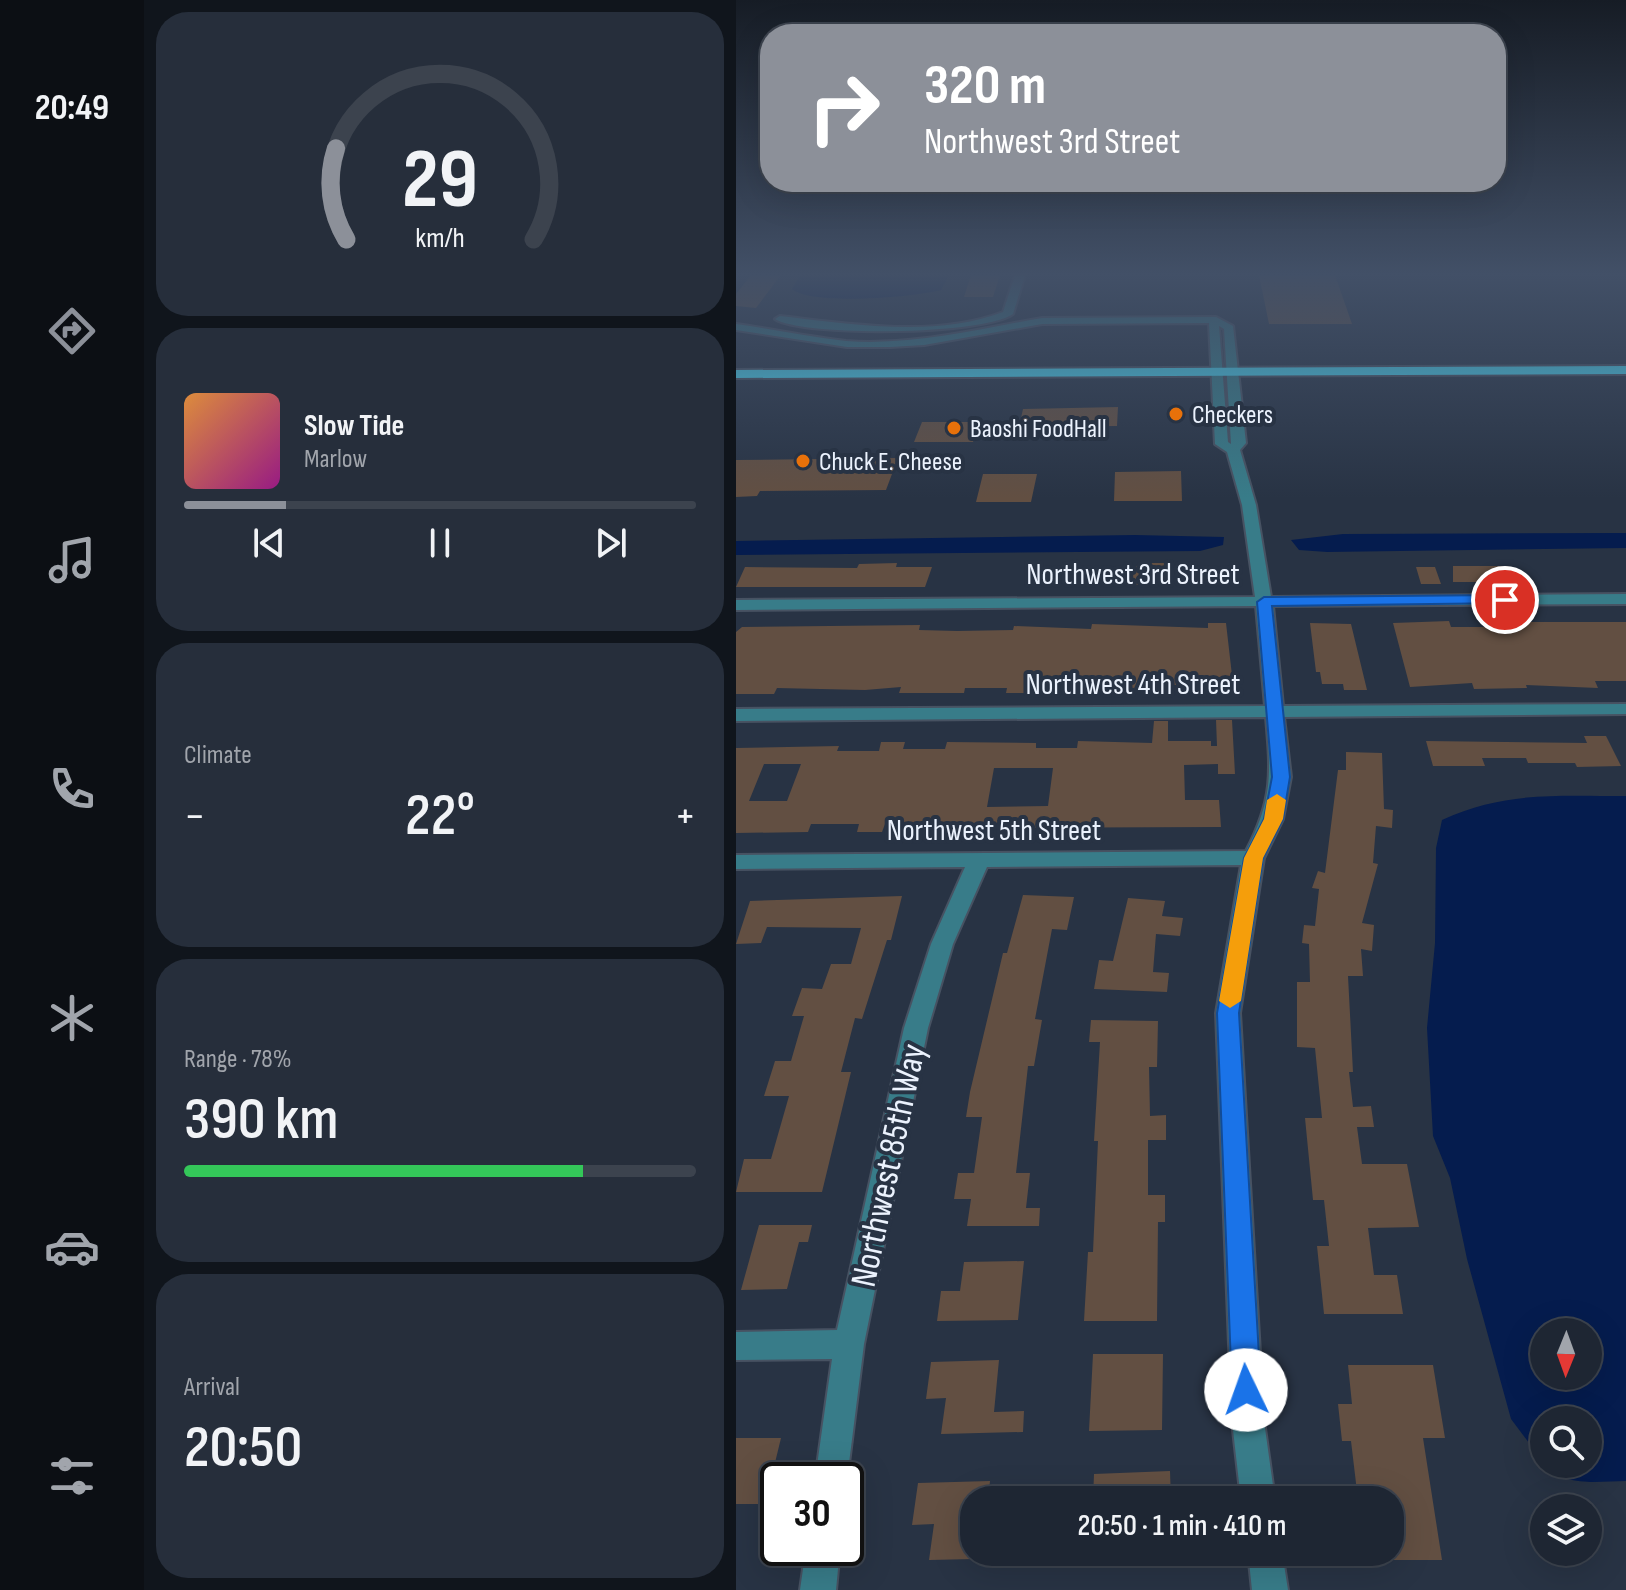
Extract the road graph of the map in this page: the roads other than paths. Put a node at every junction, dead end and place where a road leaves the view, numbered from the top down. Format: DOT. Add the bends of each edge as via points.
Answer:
graph roads {
  1 [pos="1220,349"];
  2 [pos="1227,349"];
  3 [pos="1626,357"];
  4 [pos="736,360"];
  5 [pos="911,360"];
  6 [pos="1225,365"];
  7 [pos="736,368"];
  8 [pos="1626,370"];
  9 [pos="736,374"];
  10 [pos="1626,599"];
  11 [pos="1264,602"];
  12 [pos="736,605"];
  13 [pos="1626,709"];
  14 [pos="1273,711"];
  15 [pos="736,715"];
  16 [pos="1253,858"];
  17 [pos="979,860"];
  18 [pos="736,862"];
  19 [pos="849,1344"];
  20 [pos="736,1346"];
  21 [pos="834,1462"];
  22 [pos="1256,1486"];
  23 [pos="821,1566"];
  24 [pos="1267,1566"];
  25 [pos="818,1590"];
  26 [pos="1270,1590"];
  1 -- 6 [label="street"];
  2 -- 6 [label="street"];
  3 -- 6 [label="highway"];
  4 -- 5 [label="highway"];
  5 -- 6 [label="highway"];
  5 -- 7 [label="highway"];
  6 -- 8 [label="highway"];
  6 -- 9 [label="highway"];
  6 -- 11 [label="street" via="1239,443 1233,450 1250,506"];
  10 -- 11 [label="street, Northwest 3rd Street"];
  11 -- 12 [label="street, Northwest 3rd Street"];
  11 -- 14 [label="street"];
  13 -- 14 [label="street, Northwest 4th Street"];
  14 -- 15 [label="street, Northwest 4th Street"];
  14 -- 16 [label="street" via="1281,777 1273,819"];
  16 -- 17 [label="street, Northwest 5th Street"];
  16 -- 22 [label="street" via="1228,1013 1248,1421"];
  17 -- 18 [label="street, Northwest 5th Street"];
  17 -- 19 [label="street, Northwest 85th Way" via="942,944 916,1028"];
  19 -- 20 [label="street"];
  19 -- 21 [label="street, Northwest 85th Way"];
  23 -- 25 [label="street"];
  24 -- 26 [label="street"];
}
